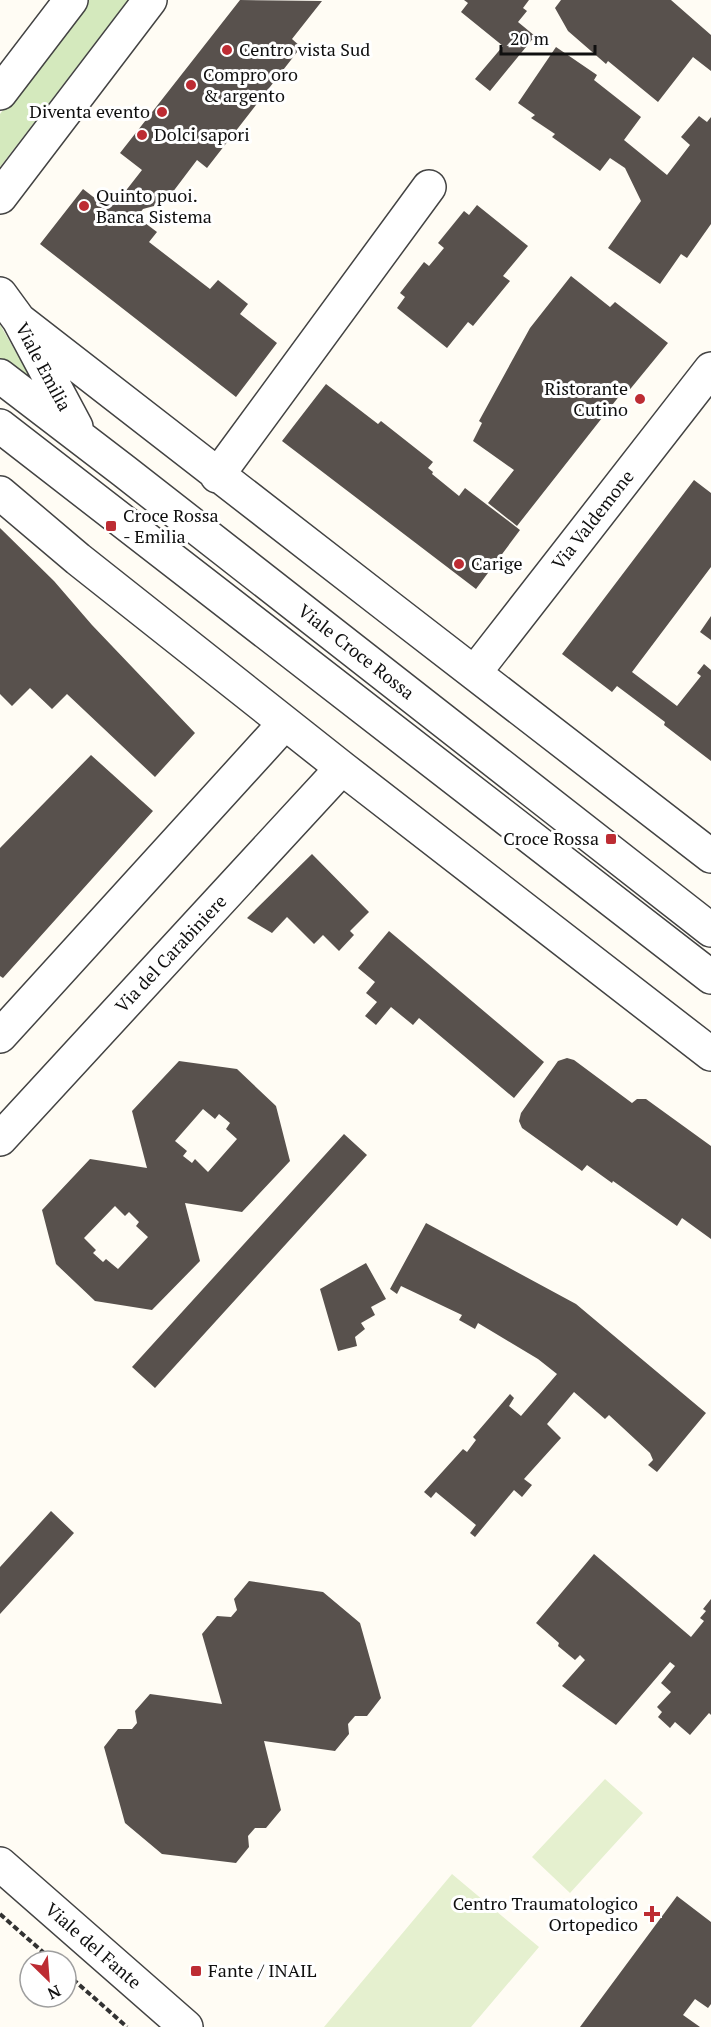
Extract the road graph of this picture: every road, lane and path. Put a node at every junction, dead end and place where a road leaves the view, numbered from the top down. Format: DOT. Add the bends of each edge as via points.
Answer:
graph roads {
  1 [pos="71,0"];
  2 [pos="150,0"];
  3 [pos="0,93"];
  4 [pos="429,187"];
  5 [pos="0,197"];
  6 [pos="0,294"];
  7 [pos="19,320"];
  8 [pos="711,369"];
  9 [pos="0,376"];
  10 [pos="0,426"];
  11 [pos="85,441"];
  12 [pos="0,468"];
  13 [pos="217,476"];
  14 [pos="0,493"];
  15 [pos="48,533"];
  16 [pos="475,672"];
  17 [pos="285,723"];
  18 [pos="342,768"];
  19 [pos="711,856"];
  20 [pos="711,930"];
  21 [pos="711,977"];
  22 [pos="0,1036"];
  23 [pos="711,1054"];
  24 [pos="0,1139"];
  25 [pos="0,1864"];
  26 [pos="0,1914"];
  27 [pos="39,1949"];
  28 [pos="78,1984"];
  29 [pos="127,2027"];
  30 [pos="186,2027"];
  1 -- 3 [label="street"];
  2 -- 5 [label="street"];
  4 -- 13 [label="street"];
  6 -- 7 [label="street, Viale Emilia"];
  7 -- 11 [label="street, Viale Emilia"];
  7 -- 13 [label="street"];
  8 -- 16 [label="street, Via Valdemone"];
  9 -- 11 [label="street, Viale Croce Rossa"];
  10 -- 21 [label="street"];
  11 -- 20 [label="street, Viale Croce Rossa"];
  12 -- 15 [label="street"];
  13 -- 16 [label="street"];
  14 -- 15 [label="street"];
  15 -- 17 [label="street"];
  16 -- 19 [label="street"];
  17 -- 18 [label="street"];
  17 -- 22 [label="street"];
  18 -- 23 [label="street"];
  18 -- 24 [label="street, Via del Carabiniere"];
  25 -- 30 [label="street, Viale del Fante"];
  26 -- 27 [label="path"];
  28 -- 29 [label="path"];
}
